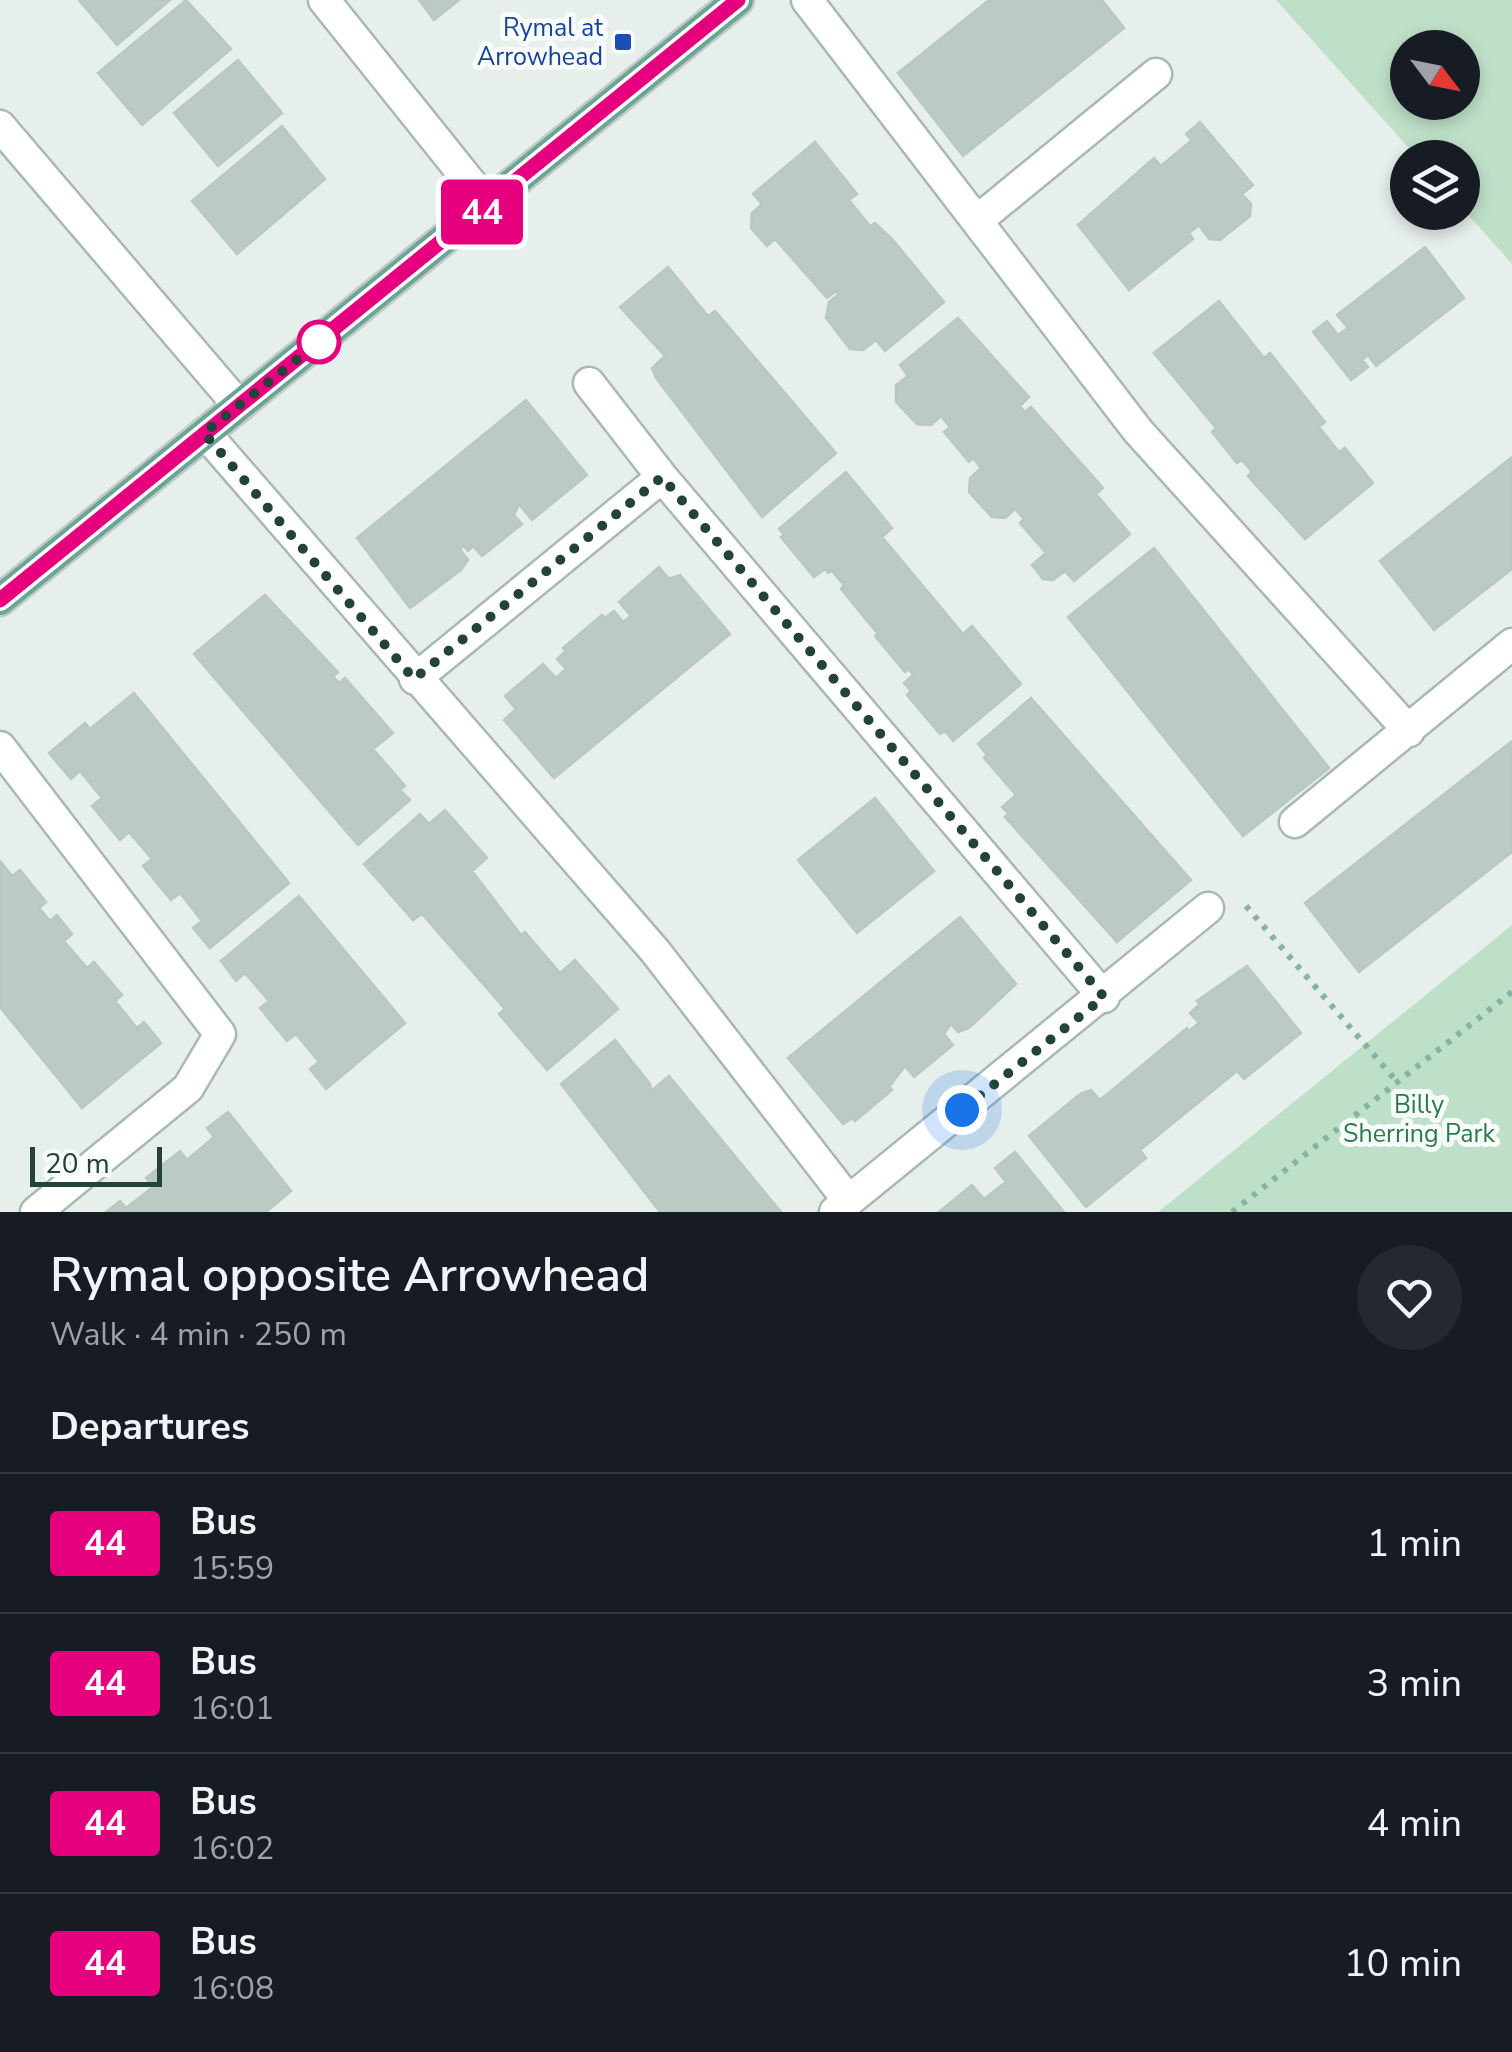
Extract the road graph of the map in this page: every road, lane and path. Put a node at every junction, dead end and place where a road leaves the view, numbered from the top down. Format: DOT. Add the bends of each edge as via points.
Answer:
graph roads {
  1 [pos="324,0"];
  2 [pos="738,0"];
  3 [pos="807,0"];
  4 [pos="1156,74"];
  5 [pos="0,126"];
  6 [pos="489,206"];
  7 [pos="978,220"];
  8 [pos="589,383"];
  9 [pos="239,406"];
  10 [pos="204,433"];
  11 [pos="662,477"];
  12 [pos="0,600"];
  13 [pos="1512,644"];
  14 [pos="414,679"];
  15 [pos="1409,731"];
  16 [pos="0,747"];
  17 [pos="1295,822"];
  18 [pos="1208,908"];
  19 [pos="1512,992"];
  20 [pos="1104,997"];
  21 [pos="1398,1083"];
  22 [pos="841,1206"];
  23 [pos="36,1212"];
  24 [pos="1232,1212"];
  1 -- 6 [label="street"];
  2 -- 6 [label="main road"];
  3 -- 7 [label="street"];
  4 -- 7 [label="street"];
  5 -- 9 [label="street"];
  6 -- 9 [label="main road"];
  7 -- 15 [label="street" via="1138,431"];
  8 -- 11 [label="street"];
  9 -- 10 [label="main road"];
  10 -- 12 [label="main road"];
  10 -- 14 [label="street"];
  11 -- 14 [label="street"];
  11 -- 20 [label="street"];
  13 -- 15 [label="street"];
  14 -- 22 [label="street" via="655,951"];
  15 -- 17 [label="street"];
  16 -- 23 [label="street" via="220,1034 188,1088"];
  18 -- 20 [label="street"];
  18 -- 21 [label="path" via="1236,894"];
  19 -- 21 [label="path"];
  20 -- 22 [label="street"];
  21 -- 24 [label="path"];
}
